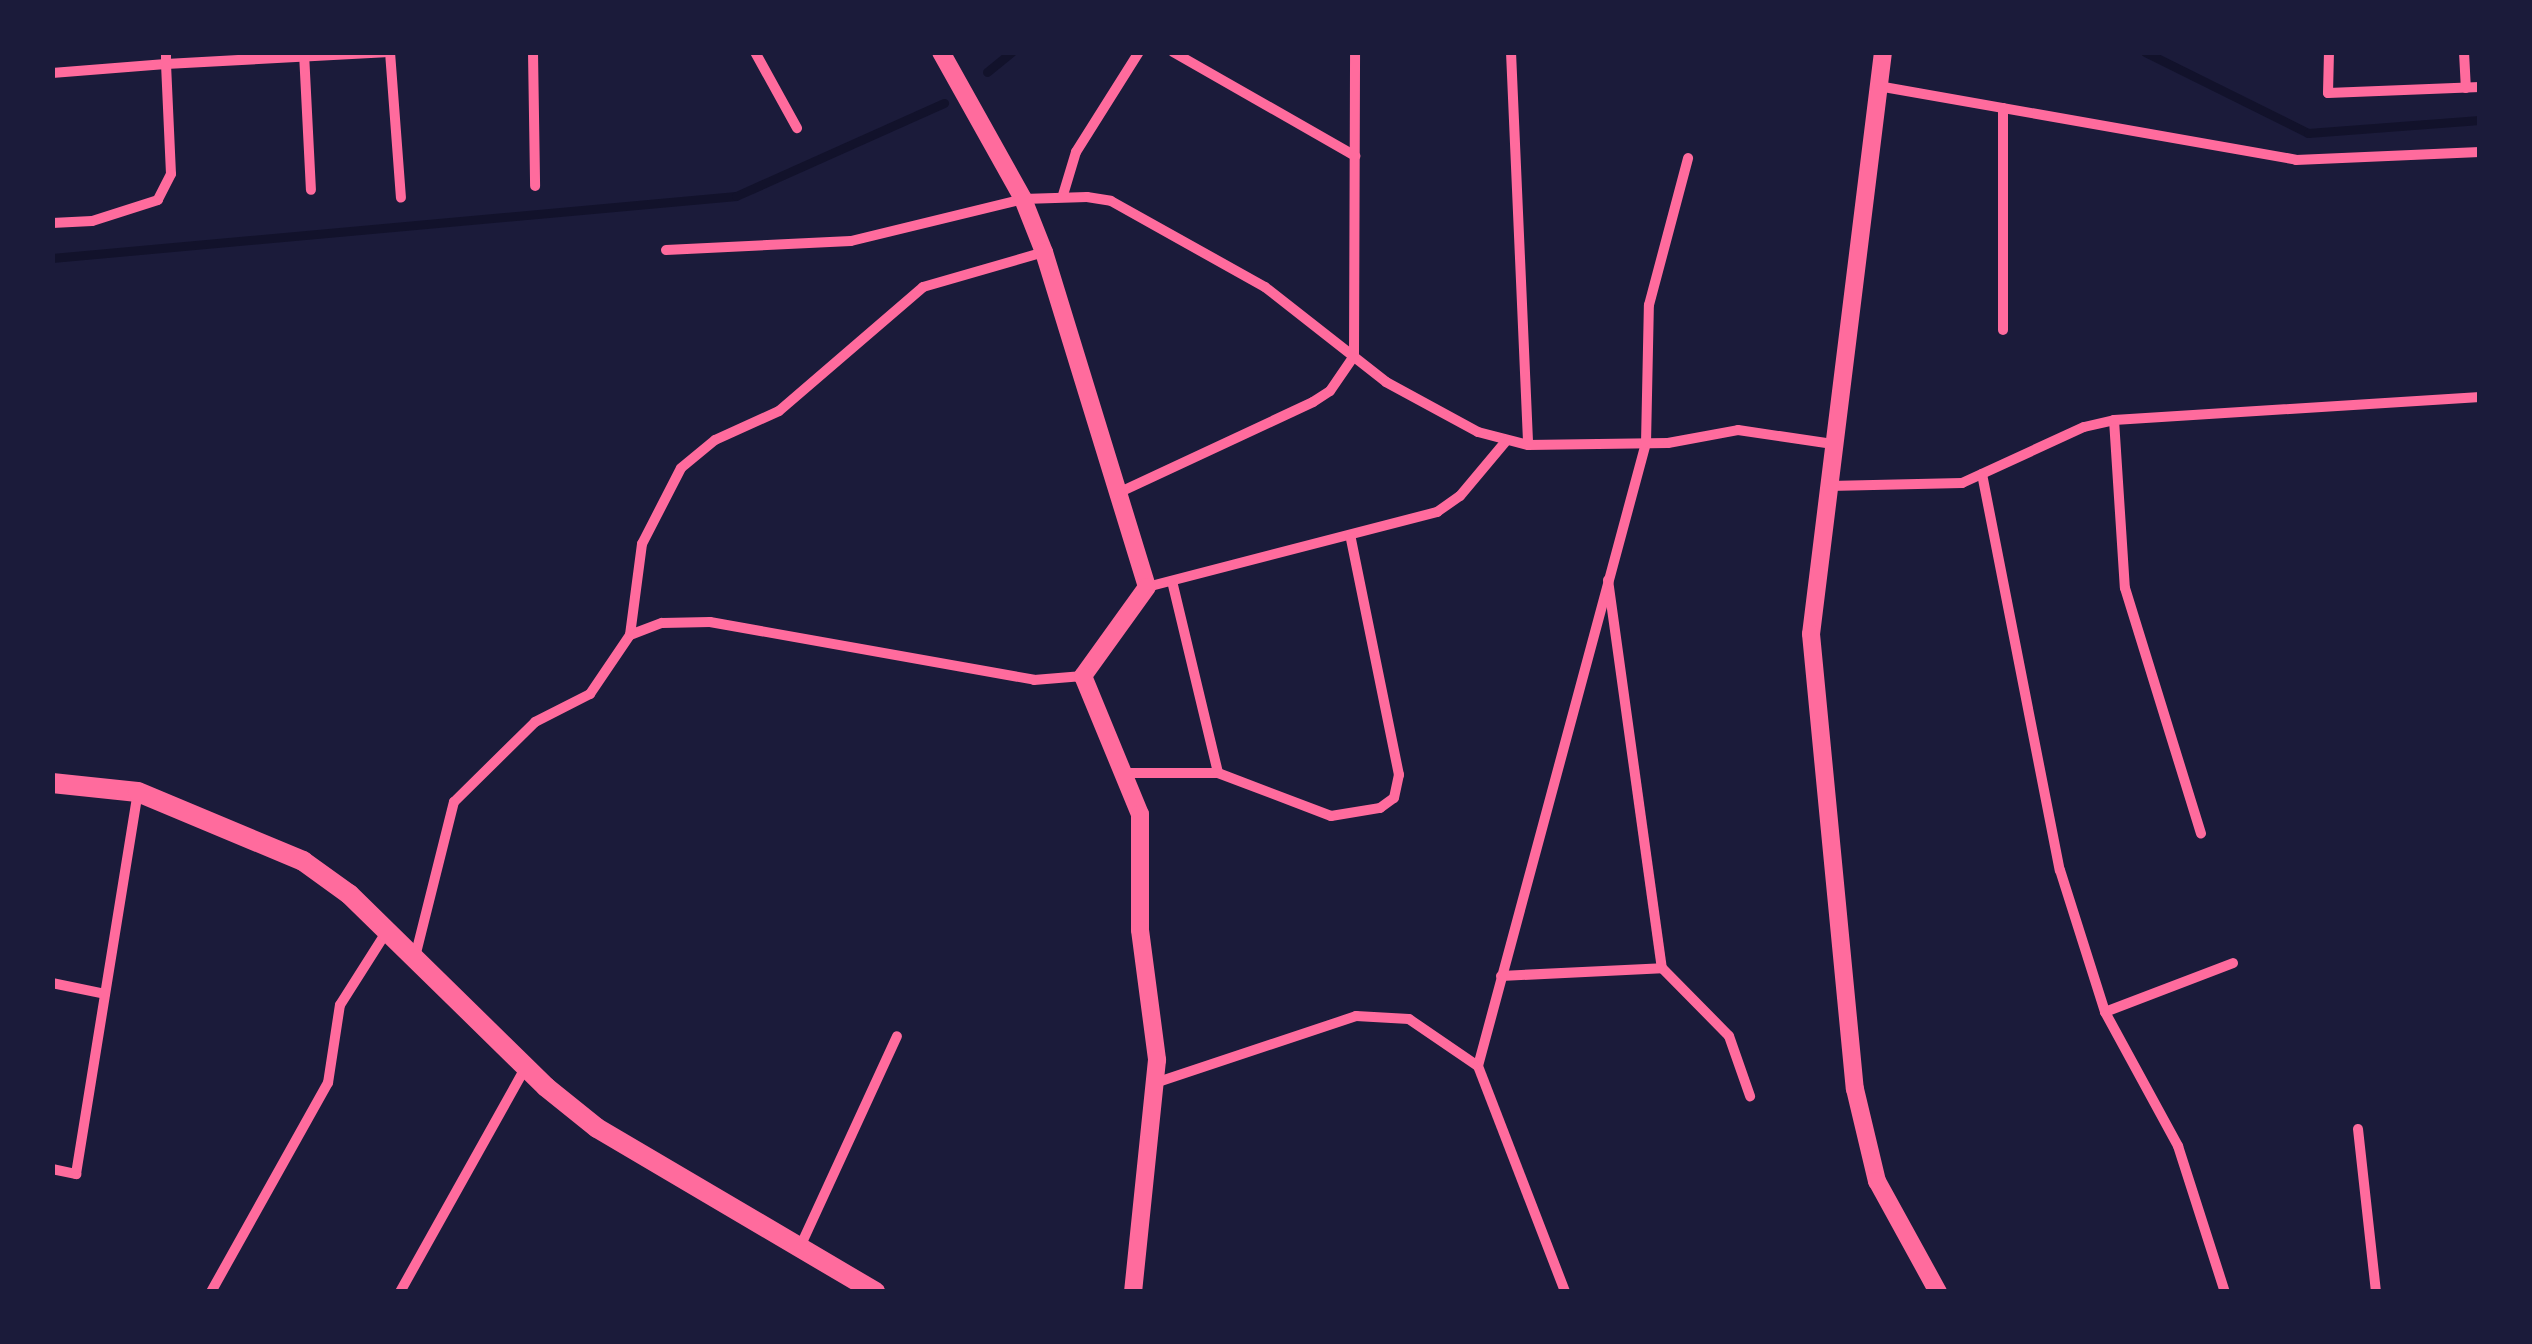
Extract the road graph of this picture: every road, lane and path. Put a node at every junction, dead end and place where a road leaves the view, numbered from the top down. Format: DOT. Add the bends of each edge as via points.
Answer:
graph roads {
  1 [pos="387,52"];
  2 [pos="533,52"];
  3 [pos="755,52"];
  4 [pos="941,52"];
  5 [pos="1139,52"];
  6 [pos="1173,52"];
  7 [pos="1355,52"];
  8 [pos="1512,52"];
  9 [pos="1883,52"];
  10 [pos="2329,52"];
  11 [pos="2464,52"];
  12 [pos="304,55"];
  13 [pos="166,58"];
  14 [pos="52,72"];
  15 [pos="1877,86"];
  16 [pos="2480,87"];
  17 [pos="2466,88"];
  18 [pos="2003,108"];
  19 [pos="797,128"];
  20 [pos="2480,152"];
  21 [pos="1355,156"];
  22 [pos="1688,158"];
  23 [pos="535,186"];
  24 [pos="311,190"];
  25 [pos="1063,195"];
  26 [pos="401,198"];
  27 [pos="1023,200"];
  28 [pos="52,223"];
  29 [pos="666,250"];
  30 [pos="1044,252"];
  31 [pos="2004,330"];
  32 [pos="1354,356"];
  33 [pos="2480,397"];
  34 [pos="2114,420"];
  35 [pos="1507,440"];
  36 [pos="1646,443"];
  37 [pos="1833,444"];
  38 [pos="1528,445"];
  39 [pos="1982,474"];
  40 [pos="1828,486"];
  41 [pos="1118,493"];
  42 [pos="1350,535"];
  43 [pos="1608,574"];
  44 [pos="1172,581"];
  45 [pos="1147,588"];
  46 [pos="630,635"];
  47 [pos="1083,676"];
  48 [pos="1218,772"];
  49 [pos="1124,773"];
  50 [pos="52,784"];
  51 [pos="138,792"];
  52 [pos="2201,833"];
  53 [pos="387,930"];
  54 [pos="415,957"];
  55 [pos="2233,964"];
  56 [pos="1662,968"];
  57 [pos="1501,976"];
  58 [pos="52,983"];
  59 [pos="105,994"];
  60 [pos="2105,1012"];
  61 [pos="897,1036"];
  62 [pos="526,1066"];
  63 [pos="1478,1066"];
  64 [pos="1154,1084"];
  65 [pos="1750,1096"];
  66 [pos="2358,1129"];
  67 [pos="52,1170"];
  68 [pos="800,1247"];
  69 [pos="212,1292"];
  70 [pos="400,1292"];
  71 [pos="876,1292"];
  72 [pos="1133,1292"];
  73 [pos="1565,1292"];
  74 [pos="1938,1292"];
  75 [pos="2225,1292"];
  76 [pos="2376,1292"];
  1 -- 12 [label="street"];
  1 -- 26 [label="street"];
  2 -- 23 [label="street"];
  3 -- 19 [label="street"];
  4 -- 27 [label="street"];
  5 -- 25 [label="street" via="1076,152"];
  6 -- 21 [label="street"];
  7 -- 21 [label="street"];
  8 -- 38 [label="street"];
  9 -- 15 [label="street"];
  10 -- 17 [label="street" via="2328,92"];
  11 -- 17 [label="street"];
  12 -- 13 [label="street"];
  12 -- 24 [label="street"];
  13 -- 14 [label="street"];
  13 -- 28 [label="street" via="168,189 158,200 92,221"];
  15 -- 18 [label="street"];
  15 -- 37 [label="street"];
  16 -- 17 [label="street"];
  18 -- 20 [label="street" via="2296,160"];
  18 -- 31 [label="street"];
  21 -- 32 [label="street"];
  22 -- 36 [label="street" via="1649,306"];
  25 -- 27 [label="street"];
  25 -- 32 [label="street" via="1110,200 1265,287"];
  27 -- 29 [label="street" via="851,241"];
  27 -- 30 [label="street"];
  30 -- 41 [label="street"];
  30 -- 46 [label="street" via="923,287 779,412 715,440 681,468 642,544"];
  32 -- 35 [label="street" via="1478,432"];
  32 -- 41 [label="street" via="1330,391 1313,402"];
  33 -- 34 [label="street"];
  34 -- 39 [label="street" via="2084,426"];
  34 -- 52 [label="street" via="2125,588"];
  35 -- 38 [label="street"];
  35 -- 42 [label="street" via="1438,512"];
  36 -- 37 [label="street" via="1738,430"];
  36 -- 38 [label="street"];
  36 -- 43 [label="street"];
  37 -- 40 [label="street"];
  39 -- 40 [label="street" via="1962,483 1900,488"];
  39 -- 60 [label="street" via="2060,870"];
  40 -- 74 [label="street" via="1811,634 1855,1089 1877,1181"];
  41 -- 45 [label="street"];
  42 -- 44 [label="street"];
  42 -- 48 [label="street" via="1399,775 1394,798 1380,808 1331,816"];
  43 -- 56 [label="street"];
  43 -- 57 [label="street"];
  44 -- 45 [label="street"];
  44 -- 48 [label="street"];
  45 -- 47 [label="street"];
  46 -- 47 [label="street" via="662,623 710,622 1034,680"];
  46 -- 54 [label="street" via="590,694 535,722 454,802"];
  47 -- 49 [label="street"];
  48 -- 49 [label="street"];
  49 -- 64 [label="street" via="1140,814 1140,930 1158,1060"];
  50 -- 51 [label="main road"];
  51 -- 53 [label="main road" via="303,860"];
  51 -- 59 [label="street"];
  53 -- 54 [label="main road"];
  53 -- 69 [label="street" via="340,1005 328,1083"];
  54 -- 62 [label="main road"];
  55 -- 60 [label="street"];
  56 -- 57 [label="street"];
  56 -- 65 [label="street" via="1728,1036"];
  57 -- 63 [label="street"];
  58 -- 59 [label="street"];
  59 -- 67 [label="street" via="76,1174"];
  60 -- 75 [label="street" via="2178,1146"];
  61 -- 68 [label="street"];
  62 -- 68 [label="main road" via="597,1128"];
  62 -- 70 [label="street"];
  63 -- 64 [label="street" via="1409,1019 1356,1016"];
  63 -- 73 [label="street"];
  64 -- 72 [label="street"];
  66 -- 76 [label="street"];
  68 -- 71 [label="main road"];
}
